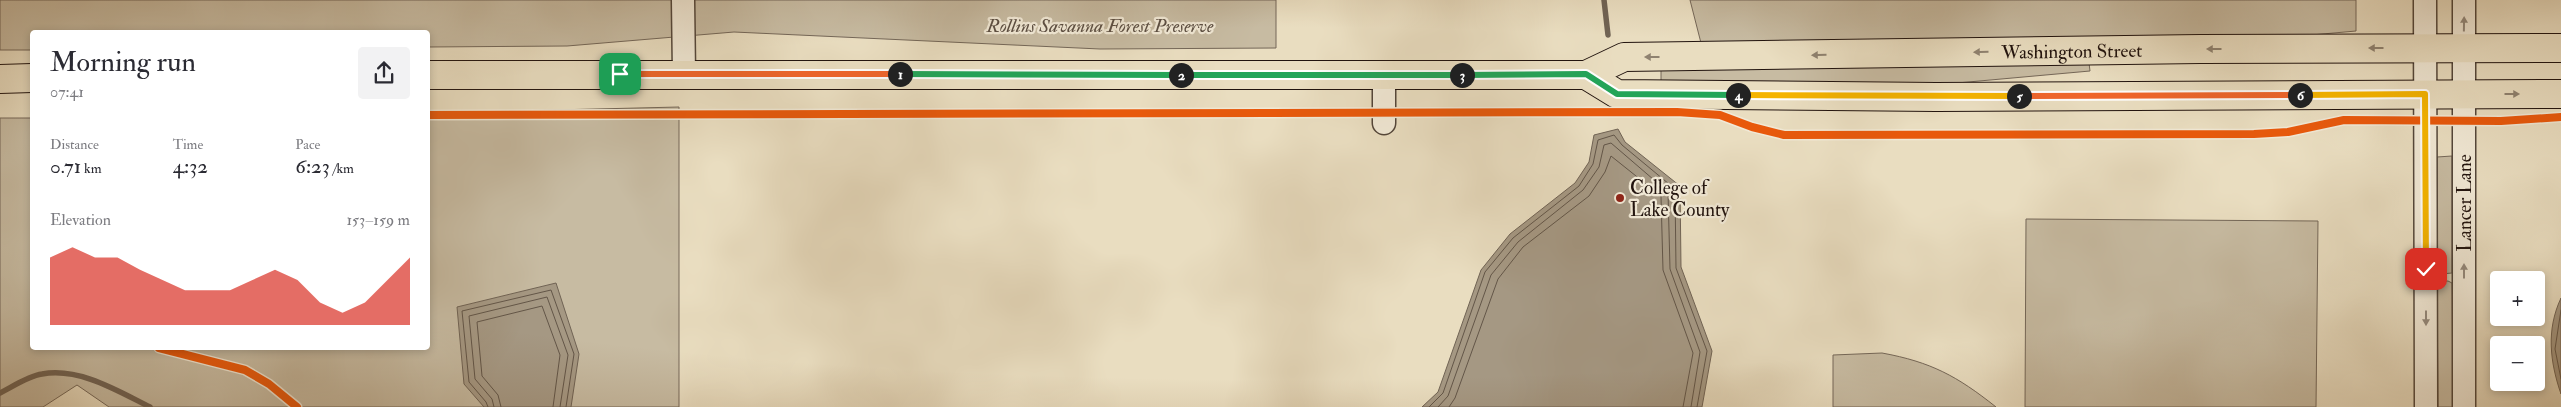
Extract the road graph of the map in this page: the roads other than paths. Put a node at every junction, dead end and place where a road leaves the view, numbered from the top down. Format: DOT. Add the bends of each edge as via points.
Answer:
graph roads {
  1 [pos="683,0"];
  2 [pos="2426,0"];
  3 [pos="2464,0"];
  4 [pos="2425,48"];
  5 [pos="2464,48"];
  6 [pos="2561,48"];
  7 [pos="684,73"];
  8 [pos="1586,74"];
  9 [pos="430,75"];
  10 [pos="1384,75"];
  11 [pos="30,78"];
  12 [pos="0,79"];
  13 [pos="2425,94"];
  14 [pos="2464,94"];
  15 [pos="2561,94"];
  16 [pos="1384,123"];
  17 [pos="2426,407"];
  18 [pos="2464,407"];
  1 -- 7 [label="street"];
  2 -- 4 [label="street, Lancer Lane"];
  5 -- 3 [label="street, Lancer Lane, one-way"];
  4 -- 5 [label="main road, Washington Street"];
  4 -- 8 [label="main road, Washington Street, one-way" via="1624,57"];
  4 -- 13 [label="street, Lancer Lane"];
  5 -- 6 [label="main road, Washington Street"];
  5 -- 14 [label="street, Lancer Lane"];
  7 -- 9 [label="main road, Washington Street"];
  7 -- 10 [label="main road, Washington Street"];
  8 -- 10 [label="main road, Washington Street"];
  8 -- 13 [label="main road" via="1617,94 1936,97"];
  10 -- 16 [label="street"];
  11 -- 12 [label="main road"];
  13 -- 14 [label="main road"];
  13 -- 17 [label="street, Lancer Lane, one-way"];
  14 -- 15 [label="main road, one-way"];
  18 -- 14 [label="street, Lancer Lane, one-way"];
}
